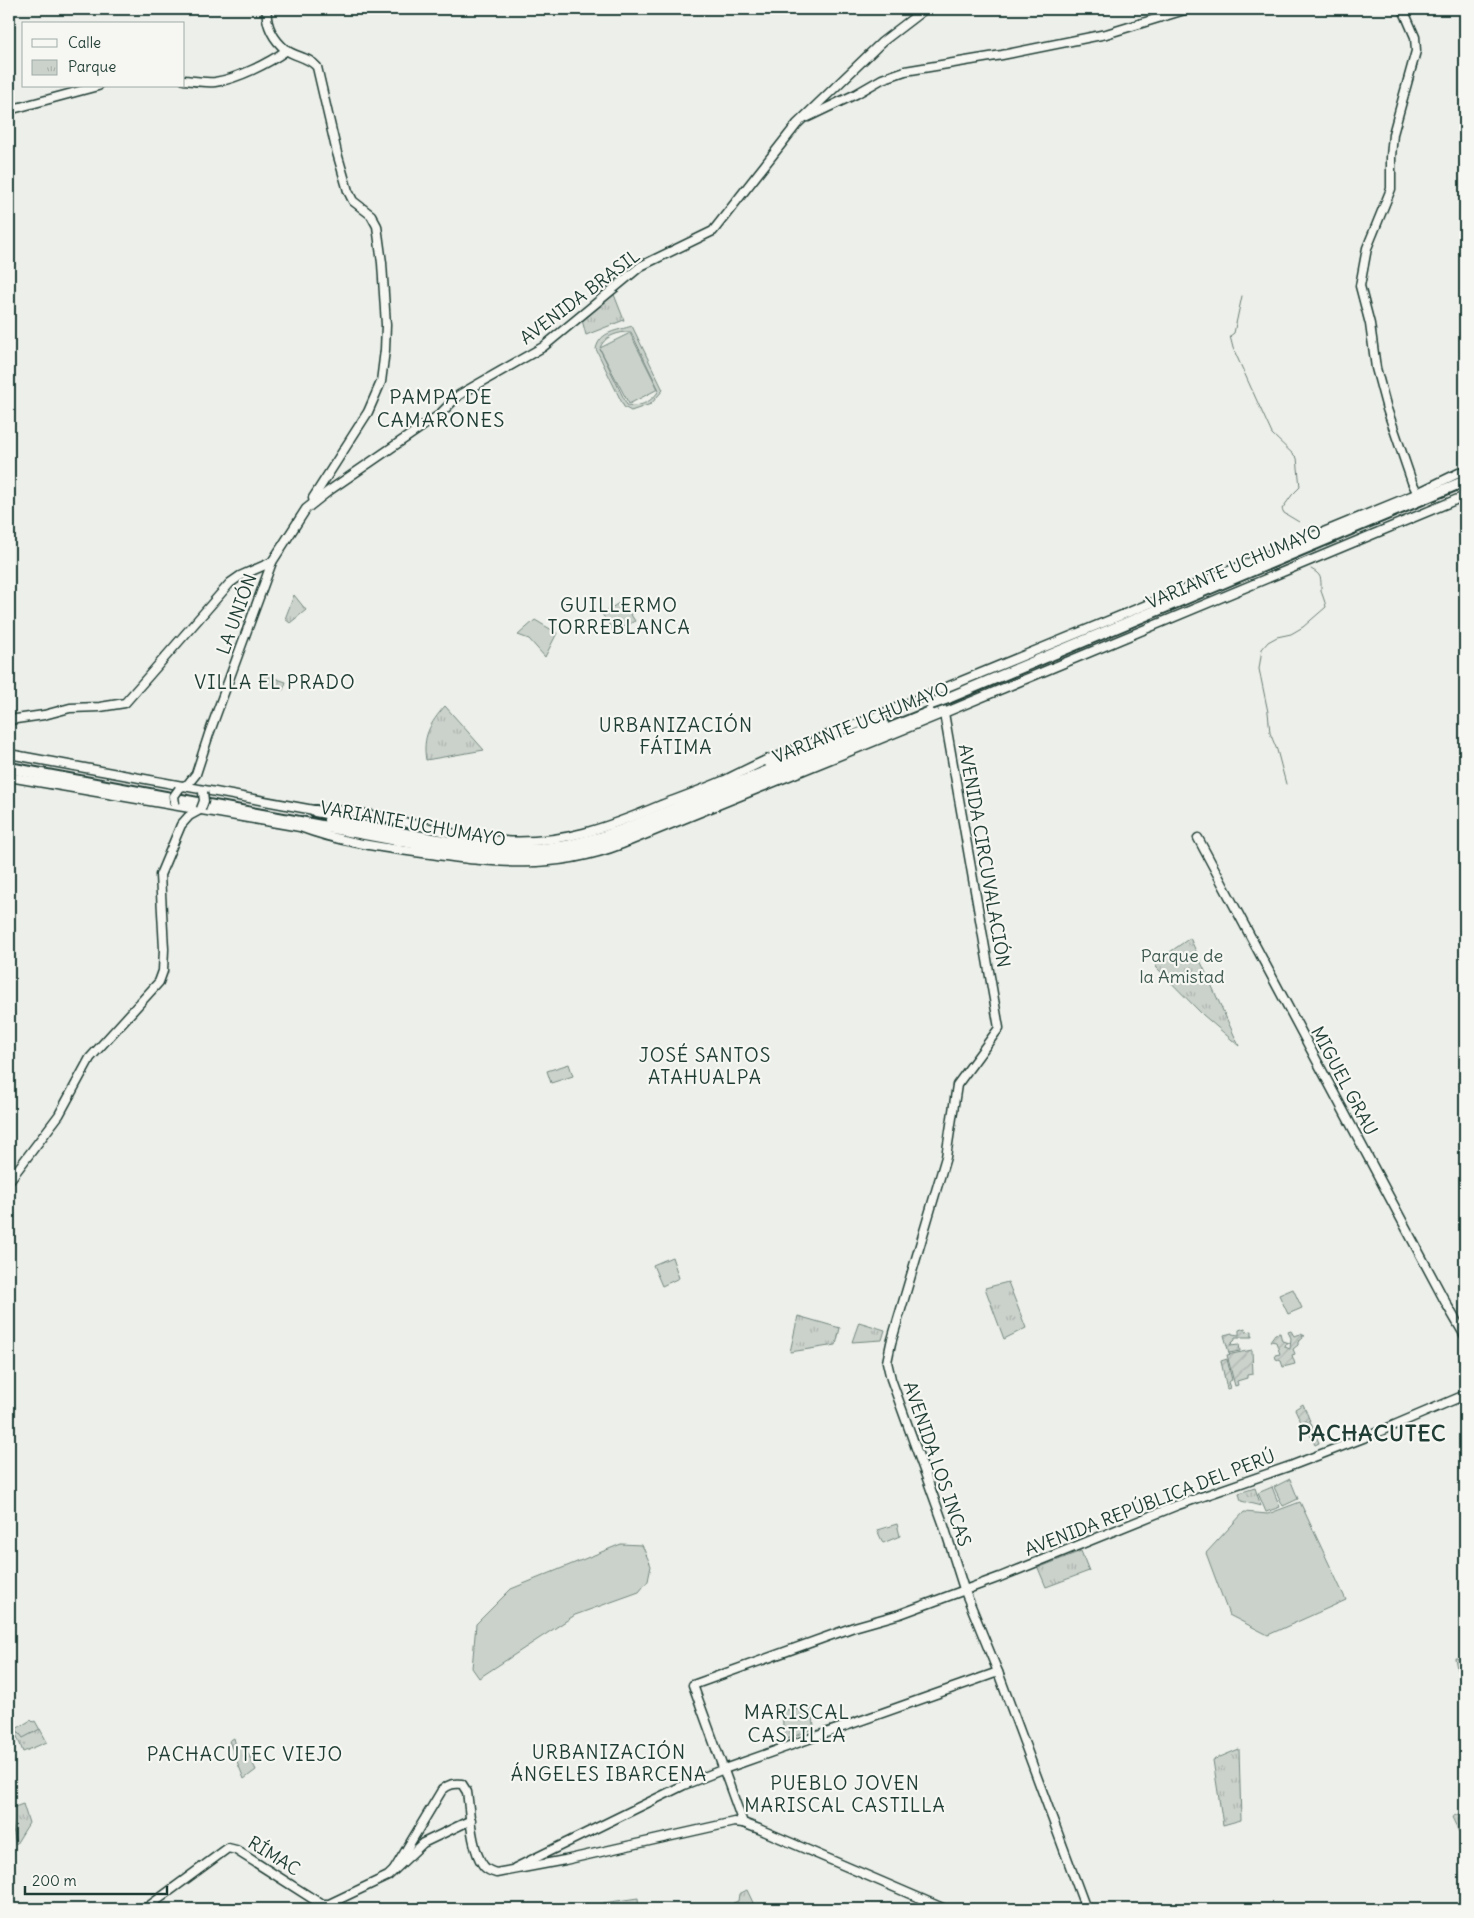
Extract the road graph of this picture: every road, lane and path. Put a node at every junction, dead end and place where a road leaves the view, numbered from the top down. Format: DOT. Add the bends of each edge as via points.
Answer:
graph roads {
  1 [pos="267,9"];
  2 [pos="925,9"];
  3 [pos="1188,9"];
  4 [pos="1403,9"];
  5 [pos="287,50"];
  6 [pos="185,80"];
  7 [pos="91,88"];
  8 [pos="9,110"];
  9 [pos="803,119"];
  10 [pos="1465,470"];
  11 [pos="1465,474"];
  12 [pos="1465,481"];
  13 [pos="1465,488"];
  14 [pos="1417,492"];
  15 [pos="1465,496"];
  16 [pos="314,502"];
  17 [pos="1414,503"];
  18 [pos="272,562"];
  19 [pos="936,691"];
  20 [pos="947,705"];
  21 [pos="932,708"];
  22 [pos="9,720"];
  23 [pos="832,734"];
  24 [pos="9,754"];
  25 [pos="9,761"];
  26 [pos="9,768"];
  27 [pos="196,774"];
  28 [pos="9,777"];
  29 [pos="726,787"];
  30 [pos="181,788"];
  31 [pos="202,791"];
  32 [pos="175,805"];
  33 [pos="200,810"];
  34 [pos="315,811"];
  35 [pos="181,825"];
  36 [pos="300,827"];
  37 [pos="1198,838"];
  38 [pos="442,840"];
  39 [pos="420,844"];
  40 [pos="999,1028"];
  41 [pos="9,1181"];
  42 [pos="1465,1336"];
  43 [pos="1465,1395"];
  44 [pos="964,1589"];
  45 [pos="998,1672"];
  46 [pos="724,1769"];
  47 [pos="471,1820"];
  48 [pos="743,1823"];
  49 [pos="394,1870"];
  50 [pos="506,1872"];
  51 [pos="145,1909"];
  52 [pos="945,1909"];
  53 [pos="1086,1909"];
  1 -- 5 [label="street" via="269,27"];
  2 -- 9 [label="street, AVENIDA BRASIL" via="882,42"];
  3 -- 9 [label="street" via="1106,34 904,71"];
  4 -- 14 [label="street" via="1416,51 1393,134 1391,189 1367,248 1360,286 1387,409"];
  5 -- 6 [label="street" via="233,78 214,82"];
  5 -- 16 [label="street" via="317,67 336,154 348,191 353,201 371,215 377,226 386,325 381,382 368,412 313,498"];
  7 -- 8 [label="street"];
  9 -- 16 [label="street, AVENIDA BRASIL" via="713,231 641,266 543,347 459,395 439,415"];
  10 -- 14 [label="street, VARIANTE UCHUMAYO"];
  11 -- 17 [label="highway" via="1430,491"];
  12 -- 17 [label="highway, VARIANTE UCHUMAYO"];
  13 -- 20 [label="highway, VARIANTE UCHUMAYO"];
  14 -- 19 [label="street, VARIANTE UCHUMAYO"];
  15 -- 20 [label="street, VARIANTE UCHUMAYO"];
  16 -- 18 [label="street, LA UNIÓN" via="306,509"];
  17 -- 20 [label="highway, VARIANTE UCHUMAYO"];
  18 -- 22 [label="street" via="230,583 125,703 70,708"];
  18 -- 27 [label="street, LA UNIÓN"];
  19 -- 20 [label="street, AVENIDA CIRCUVALACIÓN"];
  19 -- 23 [label="street, VARIANTE UCHUMAYO"];
  20 -- 21 [label="highway, VARIANTE UCHUMAYO"];
  20 -- 36 [label="street, VARIANTE UCHUMAYO" via="598,853 541,862 493,862 398,850 332,838"];
  20 -- 40 [label="street, AVENIDA CIRCUVALACIÓN"];
  21 -- 29 [label="highway, VARIANTE UCHUMAYO"];
  21 -- 39 [label="highway, VARIANTE UCHUMAYO" via="615,840 581,851 506,857"];
  23 -- 29 [label="highway" via="754,769"];
  23 -- 34 [label="street, VARIANTE UCHUMAYO" via="623,821 565,837 490,840 354,813"];
  24 -- 30 [label="street, VARIANTE UCHUMAYO"];
  25 -- 38 [label="highway, VARIANTE UCHUMAYO"];
  26 -- 39 [label="highway, VARIANTE UCHUMAYO"];
  27 -- 30 [label="street, LA UNIÓN"];
  27 -- 31 [label="street"];
  28 -- 32 [label="street, VARIANTE UCHUMAYO"];
  29 -- 38 [label="highway, VARIANTE UCHUMAYO" via="625,829 566,846 506,850"];
  30 -- 31 [label="street, VARIANTE UCHUMAYO"];
  30 -- 32 [label="street, bridge" via="174,796"];
  31 -- 33 [label="street, bridge" via="204,801"];
  31 -- 34 [label="street, VARIANTE UCHUMAYO"];
  32 -- 33 [label="street, VARIANTE UCHUMAYO"];
  32 -- 35 [label="street" via="183,814"];
  33 -- 35 [label="street"];
  33 -- 36 [label="street, VARIANTE UCHUMAYO"];
  34 -- 38 [label="highway" via="409,828"];
  35 -- 41 [label="street" via="160,875 164,962 159,982 90,1058 59,1115"];
  36 -- 39 [label="highway" via="398,844"];
  37 -- 42 [label="street, MIGUEL GRAU"];
  40 -- 44 [label="street, AVENIDA LOS INCAS" via="957,1086 946,1157 887,1362"];
  43 -- 44 [label="street, AVENIDA REPÚBLICA DEL PERÚ" via="1293,1465 1178,1505"];
  44 -- 45 [label="street, AVENIDA LOS INCAS"];
  44 -- 46 [label="street, AVENIDA REPÚBLICA DEL PERÚ" via="693,1685"];
  45 -- 46 [label="street"];
  45 -- 53 [label="street, AVENIDA LOS INCAS"];
  46 -- 48 [label="street"];
  46 -- 50 [label="street" via="684,1785"];
  47 -- 49 [label="street, RÍMAC" via="423,1843"];
  47 -- 49 [label="street, RÍMAC" via="464,1786 447,1785"];
  47 -- 50 [label="street" via="482,1865 496,1873"];
  48 -- 50 [label="street" via="734,1822"];
  48 -- 52 [label="street"];
  49 -- 51 [label="street, RÍMAC" via="341,1899 321,1904 228,1848"];
}
